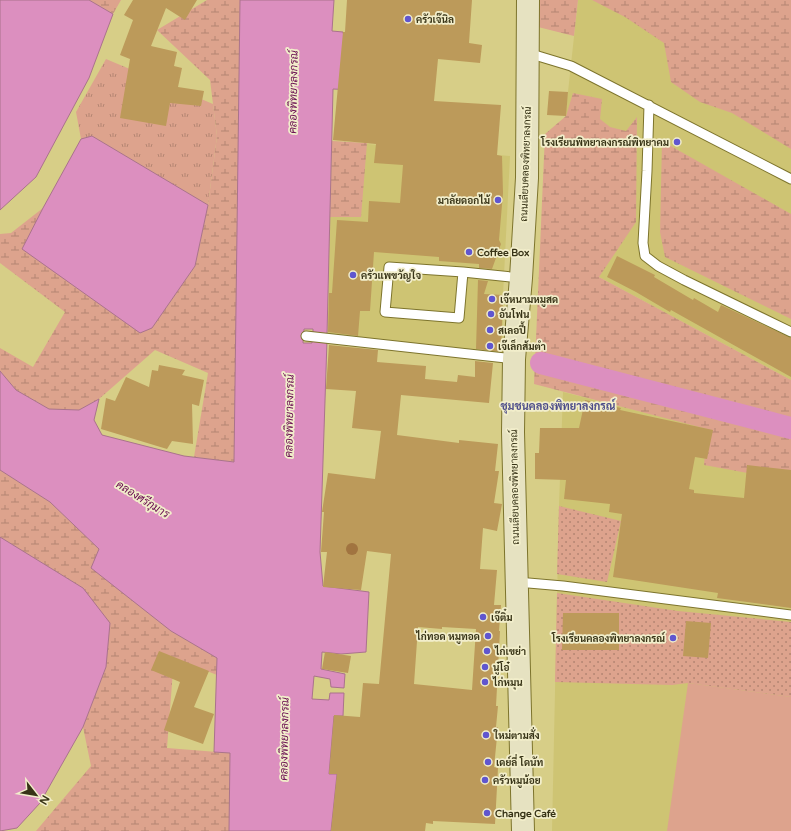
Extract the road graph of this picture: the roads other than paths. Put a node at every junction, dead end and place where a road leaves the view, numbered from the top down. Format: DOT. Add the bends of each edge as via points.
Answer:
graph roads {
  1 [pos="528,0"];
  2 [pos="528,53"];
  3 [pos="649,105"];
  4 [pos="791,179"];
  5 [pos="463,272"];
  6 [pos="521,278"];
  7 [pos="791,332"];
  8 [pos="306,336"];
  9 [pos="514,359"];
  10 [pos="517,582"];
  11 [pos="791,616"];
  12 [pos="523,831"];
  1 -- 2 [label="main road, ถนนเลียบคลองพิทยาลงกรณ์"];
  2 -- 3 [label="lane" via="571,66"];
  2 -- 6 [label="main road, ถนนเลียบคลองพิทยาลงกรณ์" via="527,178"];
  3 -- 4 [label="lane"];
  3 -- 7 [label="lane" via="643,242 645,256 684,280"];
  5 -- 5 [label="lane" via="389,267 385,312 459,318"];
  5 -- 6 [label="lane"];
  6 -- 9 [label="main road, ถนนเลียบคลองพิทยาลงกรณ์"];
  8 -- 9 [label="lane"];
  9 -- 10 [label="main road, ถนนเลียบคลองพิทยาลงกรณ์"];
  10 -- 11 [label="lane"];
  10 -- 12 [label="main road, ถนนเลียบคลองพิทยาลงกรณ์"];
}
